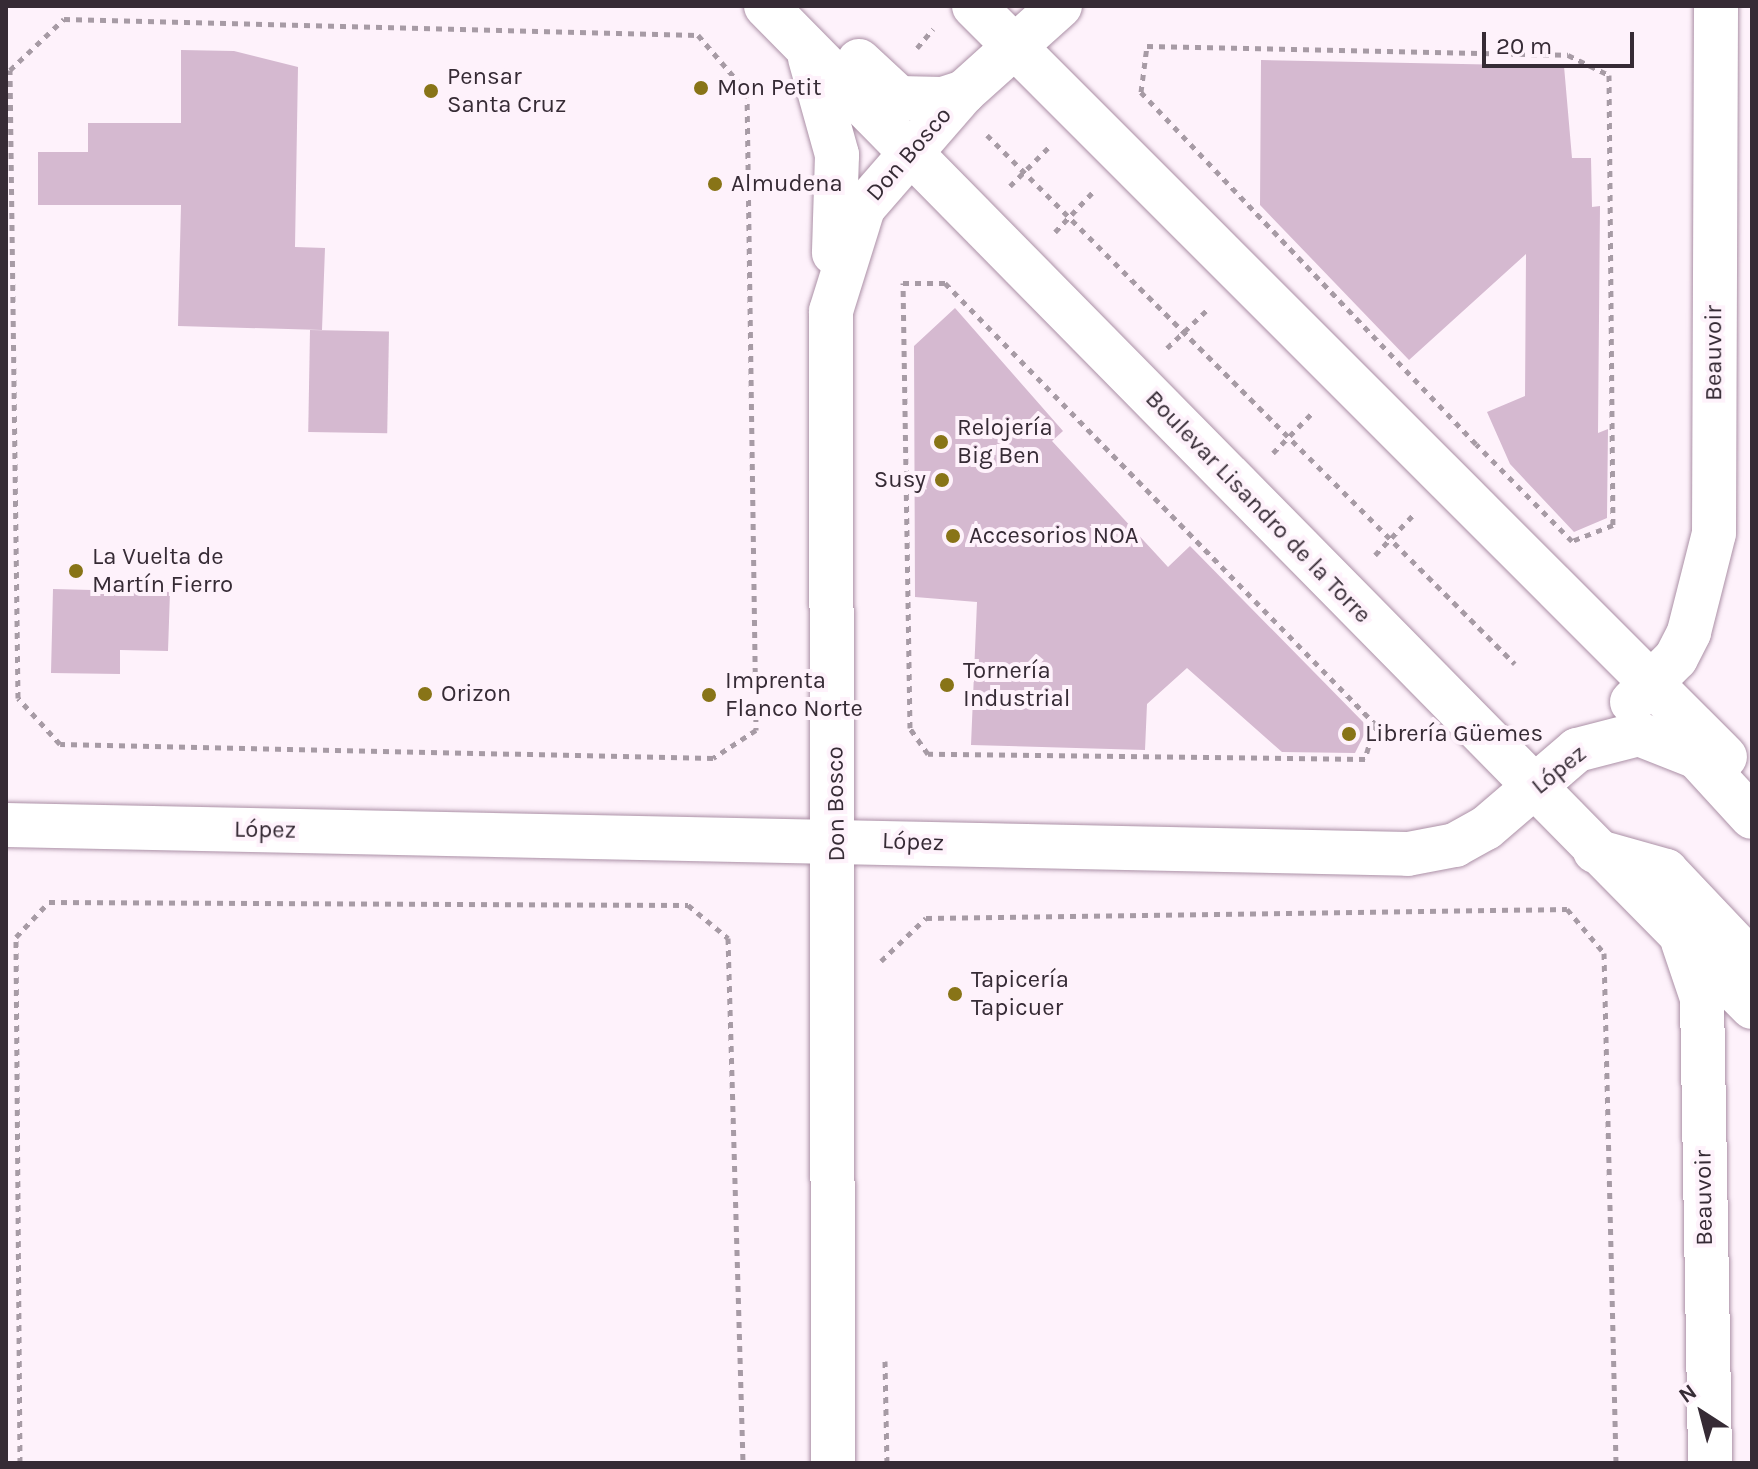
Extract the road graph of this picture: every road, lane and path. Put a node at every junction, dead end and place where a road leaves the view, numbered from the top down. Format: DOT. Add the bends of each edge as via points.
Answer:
graph roads {
  1 [pos="766,6"];
  2 [pos="964,6"];
  3 [pos="974,6"];
  4 [pos="1060,6"];
  5 [pos="1716,6"];
  6 [pos="806,24"];
  7 [pos="1012,43"];
  8 [pos="10,70"];
  9 [pos="974,99"];
  10 [pos="1057,140"];
  11 [pos="909,148"];
  12 [pos="1024,172"];
  13 [pos="1101,184"];
  14 [pos="1005,191"];
  15 [pos="1070,216"];
  16 [pos="1050,237"];
  17 [pos="1216,301"];
  18 [pos="831,311"];
  19 [pos="1185,330"];
  20 [pos="1164,352"];
  21 [pos="1319,405"];
  22 [pos="1288,438"];
  23 [pos="1268,458"];
  24 [pos="1420,508"];
  25 [pos="1390,540"];
  26 [pos="1572,541"];
  27 [pos="1370,560"];
  28 [pos="1525,656"];
  29 [pos="1652,683"];
  30 [pos="1577,750"];
  31 [pos="1365,759"];
  32 [pos="1752,784"];
  33 [pos="1533,791"];
  34 [pos="1752,817"];
  35 [pos="6,825"];
  36 [pos="837,840"];
  37 [pos="1585,840"];
  38 [pos="926,918"];
  39 [pos="1681,936"];
  40 [pos="1752,962"];
  41 [pos="1752,1007"];
  42 [pos="20,1463"];
  43 [pos="743,1463"];
  44 [pos="833,1463"];
  45 [pos="1616,1463"];
  46 [pos="1710,1463"];
  1 -- 6 [label="street, Boulevar Lisandro de la Torre"];
  2 -- 9 [label="street" via="981,38"];
  3 -- 7 [label="street"];
  4 -- 7 [label="street, Don Bosco"];
  5 -- 29 [label="street, Beauvoir" via="1714,533 1689,632"];
  6 -- 9 [label="street" via="899,98"];
  6 -- 11 [label="street, Boulevar Lisandro de la Torre"];
  6 -- 18 [label="street" via="832,116 837,155"];
  7 -- 9 [label="street, Don Bosco"];
  7 -- 29 [label="street"];
  8 -- 8 [label="path" via="64,19 698,35 747,92 756,730 713,758 60,744 18,698"];
  9 -- 11 [label="street, Don Bosco"];
  9 -- 12 [label="path"];
  10 -- 12 [label="path"];
  11 -- 18 [label="street, Don Bosco" via="863,208"];
  11 -- 33 [label="street, Boulevar Lisandro de la Torre"];
  12 -- 14 [label="path"];
  12 -- 15 [label="path"];
  13 -- 15 [label="path"];
  15 -- 16 [label="path"];
  15 -- 19 [label="path"];
  17 -- 19 [label="path"];
  18 -- 36 [label="street, Don Bosco"];
  19 -- 20 [label="path"];
  19 -- 22 [label="path"];
  21 -- 22 [label="path"];
  22 -- 23 [label="path"];
  22 -- 25 [label="path"];
  24 -- 25 [label="path"];
  25 -- 27 [label="path"];
  25 -- 28 [label="path" via="1515,664"];
  26 -- 26 [label="path" via="1613,525 1609,75 1568,55 1147,46 1141,92"];
  29 -- 30 [label="street, Beauvoir"];
  29 -- 32 [label="street"];
  30 -- 33 [label="street, López"];
  30 -- 34 [label="street, López" via="1639,734 1666,739 1697,757"];
  30 -- 37 [label="street" via="1564,789"];
  31 -- 31 [label="path" via="1375,724 945,283 903,283 910,728 928,754"];
  33 -- 36 [label="street, López" via="1455,845 1408,854"];
  33 -- 37 [label="street, Boulevar Lisandro de la Torre"];
  35 -- 36 [label="street, López"];
  36 -- 44 [label="street, Don Bosco"];
  37 -- 39 [label="street, Boulevar Lisandro de la Torre"];
  37 -- 40 [label="street" via="1666,871"];
  38 -- 45 [label="path" via="1567,909 1604,953"];
  39 -- 41 [label="street, Boulevar Lisandro de la Torre"];
  39 -- 46 [label="street, Beauvoir" via="1702,998"];
  42 -- 43 [label="path" via="16,937 49,902 688,905 728,938"];
}
